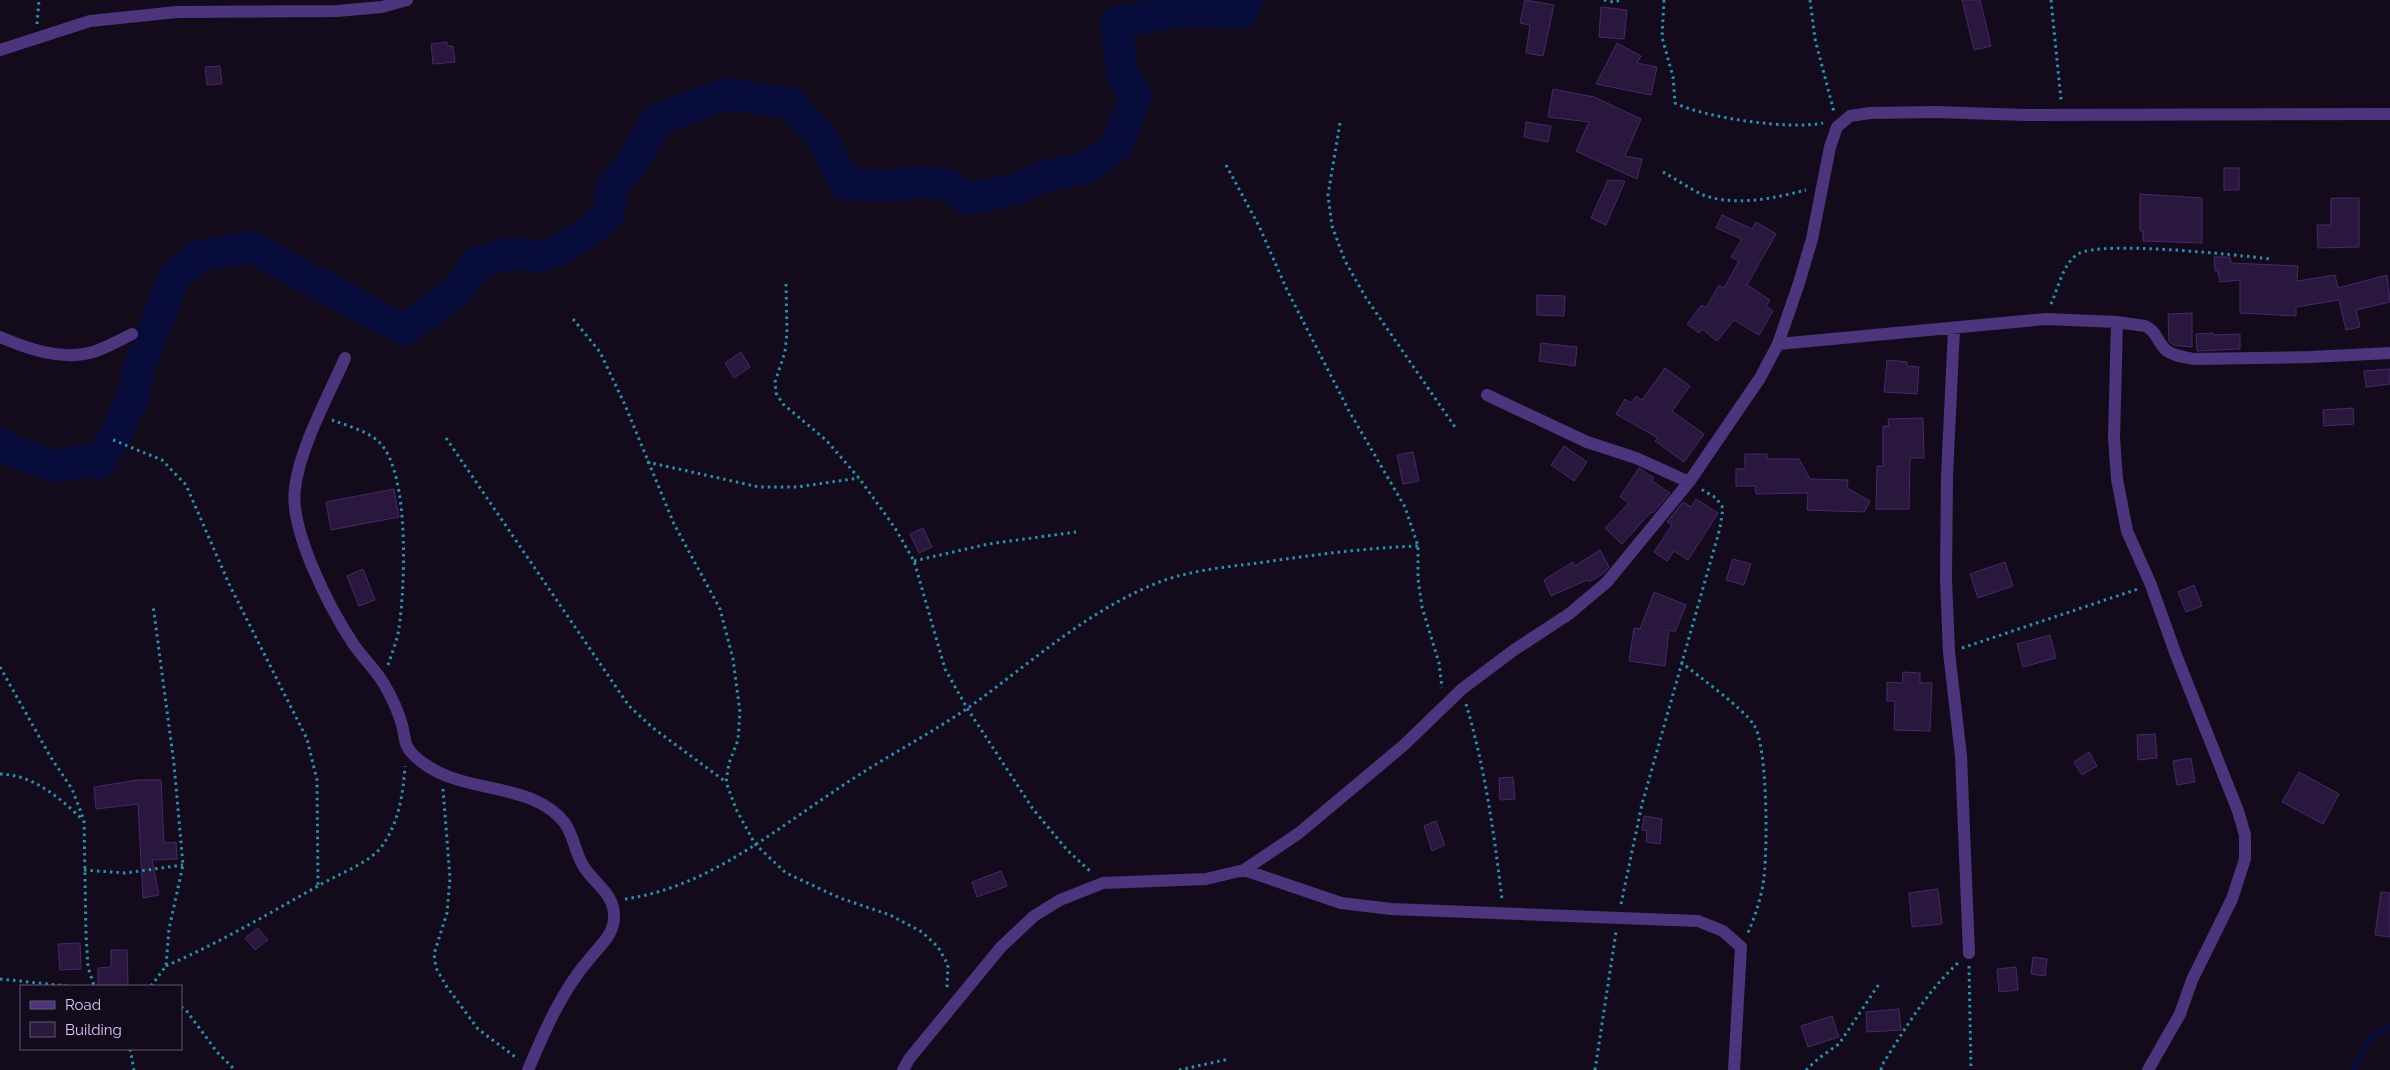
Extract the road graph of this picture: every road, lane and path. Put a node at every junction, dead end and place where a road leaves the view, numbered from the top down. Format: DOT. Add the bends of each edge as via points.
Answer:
graph roads {
  1 [pos="39,0"];
  2 [pos="407,0"];
  3 [pos="1604,0"];
  4 [pos="1622,0"];
  5 [pos="1664,0"];
  6 [pos="1810,0"];
  7 [pos="2051,0"];
  8 [pos="36,37"];
  9 [pos="0,50"];
  10 [pos="2390,114"];
  11 [pos="2063,115"];
  12 [pos="1340,123"];
  13 [pos="1836,123"];
  14 [pos="1226,164"];
  15 [pos="1663,172"];
  16 [pos="1824,185"];
  17 [pos="2270,259"];
  18 [pos="786,284"];
  19 [pos="2046,319"];
  20 [pos="572,320"];
  21 [pos="2118,322"];
  22 [pos="1954,329"];
  23 [pos="132,334"];
  24 [pos="0,336"];
  25 [pos="1778,344"];
  26 [pos="2390,353"];
  27 [pos="345,358"];
  28 [pos="1487,395"];
  29 [pos="321,415"];
  30 [pos="1457,430"];
  31 [pos="446,438"];
  32 [pos="113,440"];
  33 [pos="647,462"];
  34 [pos="859,478"];
  35 [pos="1689,482"];
  36 [pos="1076,532"];
  37 [pos="1418,546"];
  38 [pos="914,561"];
  39 [pos="2151,585"];
  40 [pos="153,605"];
  41 [pos="1949,652"];
  42 [pos="1681,662"];
  43 [pos="0,667"];
  44 [pos="383,682"];
  45 [pos="1462,689"];
  46 [pos="967,708"];
  47 [pos="1441,711"];
  48 [pos="407,748"];
  49 [pos="0,774"];
  50 [pos="442,776"];
  51 [pos="726,782"];
  52 [pos="84,820"];
  53 [pos="755,844"];
  54 [pos="183,865"];
  55 [pos="84,870"];
  56 [pos="1244,870"];
  57 [pos="1103,883"];
  58 [pos="318,885"];
  59 [pos="611,901"];
  60 [pos="1504,912"];
  61 [pos="1618,918"];
  62 [pos="1742,947"];
  63 [pos="1969,953"];
  64 [pos="166,966"];
  65 [pos="0,979"];
  66 [pos="1879,984"];
  67 [pos="57,985"];
  68 [pos="94,985"];
  69 [pos="151,985"];
  70 [pos="182,1008"];
  71 [pos="946,1014"];
  72 [pos="130,1050"];
  73 [pos="1229,1059"];
  74 [pos="528,1069"];
  75 [pos="134,1070"];
  76 [pos="235,1070"];
  77 [pos="902,1070"];
  78 [pos="1179,1070"];
  79 [pos="1595,1070"];
  80 [pos="1734,1070"];
  81 [pos="1806,1070"];
  82 [pos="1881,1070"];
  83 [pos="1971,1070"];
  84 [pos="2148,1070"];
  1 -- 8 [label="path"];
  2 -- 8 [label="street" via="382,7 337,11 178,12 90,22"];
  3 -- 4 [label="path"];
  5 -- 13 [label="path" via="1662,37 1673,77 1675,104 1690,111 1788,126"];
  6 -- 13 [label="path" via="1815,39"];
  7 -- 11 [label="path"];
  8 -- 9 [label="street"];
  10 -- 11 [label="street"];
  11 -- 13 [label="street" via="1870,113 1850,116"];
  12 -- 30 [label="path" via="1328,195 1332,226 1345,261 1366,298"];
  13 -- 16 [label="street"];
  14 -- 37 [label="path" via="1260,226 1287,290 1349,412 1405,507"];
  15 -- 16 [label="path" via="1704,195 1731,200 1768,199"];
  16 -- 25 [label="street" via="1812,239"];
  17 -- 19 [label="path" via="2131,249 2080,253 2063,274"];
  18 -- 34 [label="path" via="785,352 774,388 783,404 826,440"];
  19 -- 21 [label="street"];
  19 -- 22 [label="street"];
  20 -- 33 [label="path" via="600,352"];
  21 -- 26 [label="street" via="2153,329 2165,350 2194,359"];
  21 -- 39 [label="street" via="2114,438 2117,479 2127,531"];
  22 -- 25 [label="street"];
  22 -- 41 [label="street" via="1947,476"];
  23 -- 24 [label="street" via="94,352 68,356 45,352"];
  25 -- 35 [label="street" via="1760,378"];
  27 -- 29 [label="street"];
  28 -- 35 [label="street" via="1587,442 1636,458"];
  29 -- 44 [label="street" via="303,456 295,488 295,515 302,542 336,612 354,644"];
  29 -- 44 [label="path" via="381,444 391,461 398,485 402,527 399,630"];
  31 -- 51 [label="path" via="629,706"];
  32 -- 58 [label="path" via="162,460 186,485 230,586 306,739 317,780"];
  33 -- 34 [label="path" via="759,487 797,487"];
  33 -- 51 [label="path" via="674,524 720,609 733,660 740,712 738,740"];
  34 -- 38 [label="path" via="896,528"];
  35 -- 42 [label="path" via="1716,498 1723,508"];
  35 -- 45 [label="street" via="1607,582 1569,614"];
  36 -- 38 [label="path" via="988,544"];
  37 -- 46 [label="path" via="1335,551 1200,571 1161,582 1077,626"];
  37 -- 47 [label="path" via="1422,607 1439,663"];
  38 -- 46 [label="path" via="945,669"];
  39 -- 41 [label="path"];
  39 -- 84 [label="street" via="2238,811 2245,834 2245,859 2232,900 2192,980 2180,1014"];
  40 -- 54 [label="path" via="174,764"];
  41 -- 63 [label="street" via="1961,756"];
  42 -- 61 [label="path" via="1642,804"];
  42 -- 62 [label="path" via="1754,725 1762,748 1766,853 1763,884 1756,915"];
  43 -- 52 [label="path" via="72,789"];
  44 -- 48 [label="street" via="396,706"];
  45 -- 47 [label="street"];
  45 -- 60 [label="path" via="1484,770"];
  46 -- 53 [label="path"];
  46 -- 57 [label="path" via="1033,809 1067,850"];
  47 -- 56 [label="street" via="1299,833"];
  48 -- 50 [label="street"];
  48 -- 58 [label="path" via="396,821 381,847 354,868"];
  49 -- 52 [label="path" via="18,776 36,784"];
  50 -- 59 [label="street" via="519,795 548,807 565,824 584,867"];
  50 -- 74 [label="path" via="450,878 447,913 434,954 436,968 446,987 478,1029"];
  51 -- 53 [label="path"];
  52 -- 55 [label="path"];
  53 -- 59 [label="path" via="688,882 648,896"];
  53 -- 71 [label="path" via="786,873 840,898 890,915 922,932 938,947 948,965"];
  54 -- 55 [label="path" via="126,874"];
  54 -- 64 [label="path" via="169,929"];
  55 -- 68 [label="path" via="88,967"];
  56 -- 57 [label="street" via="1206,879"];
  56 -- 60 [label="street" via="1341,903 1418,910"];
  57 -- 71 [label="street" via="1060,900 1034,916 1001,947"];
  58 -- 64 [label="path" via="287,905"];
  59 -- 74 [label="street" via="614,916 609,935 559,1001"];
  60 -- 61 [label="street"];
  61 -- 62 [label="street" via="1698,921 1723,930"];
  61 -- 79 [label="path"];
  62 -- 80 [label="street"];
  63 -- 82 [label="path" via="1939,980"];
  63 -- 83 [label="path"];
  64 -- 69 [label="path"];
  65 -- 67 [label="path"];
  66 -- 81 [label="path" via="1840,1044"];
  70 -- 76 [label="path"];
  71 -- 77 [label="street"];
  72 -- 75 [label="path"];
  73 -- 78 [label="path"];
}
